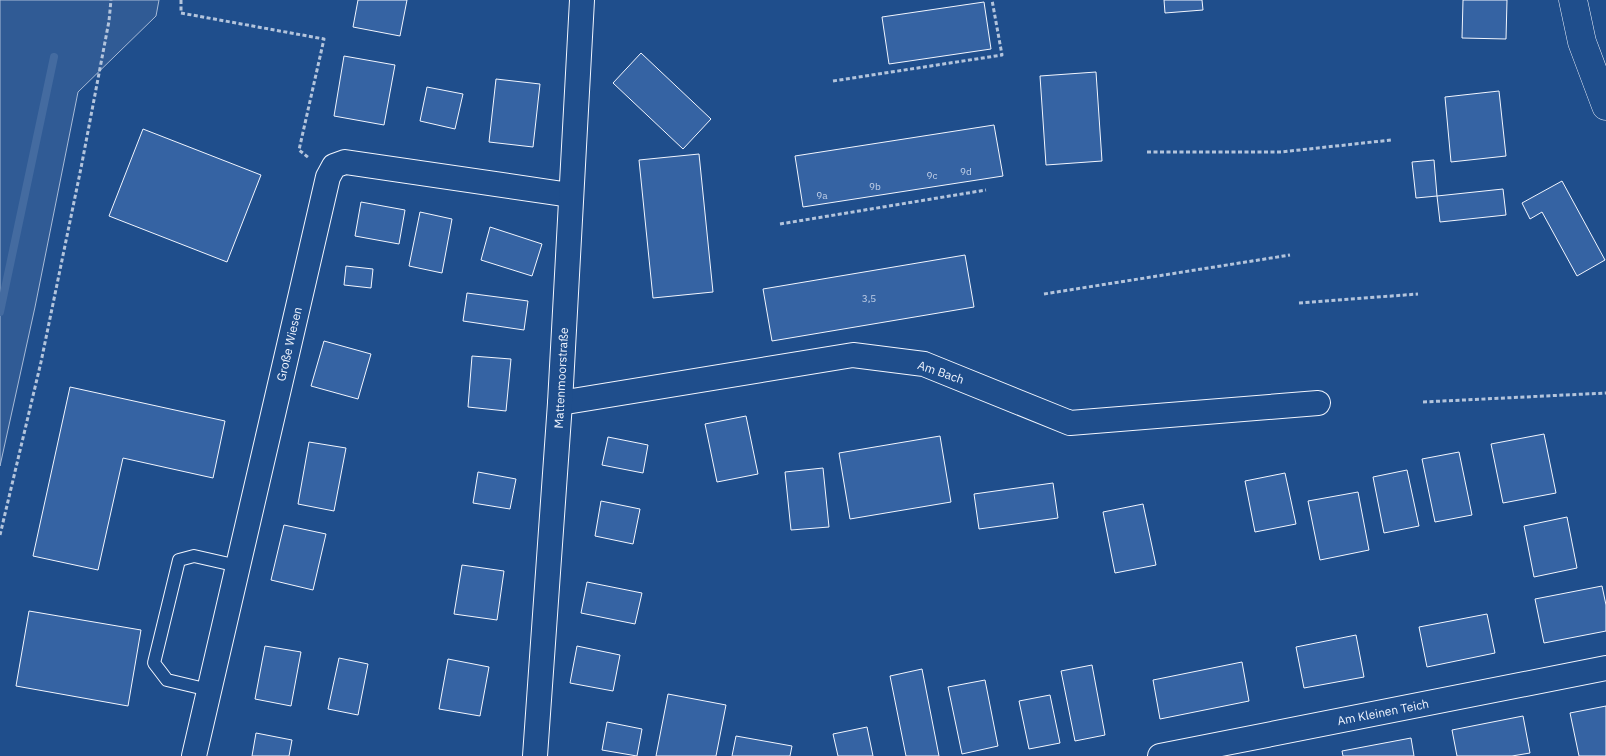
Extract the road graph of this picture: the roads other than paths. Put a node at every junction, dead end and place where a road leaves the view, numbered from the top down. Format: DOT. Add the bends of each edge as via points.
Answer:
graph roads {
  1 [pos="582,0"];
  2 [pos="1574,0"];
  3 [pos="1606,106"];
  4 [pos="570,195"];
  5 [pos="560,403"];
  6 [pos="1318,403"];
  7 [pos="238,566"];
  8 [pos="1606,668"];
  9 [pos="209,690"];
  10 [pos="194,756"];
  11 [pos="535,756"];
  12 [pos="1160,756"];
  1 -- 4 [label="street, Mattenmoorstraße"];
  2 -- 3 [label="street" via="1582,42"];
  4 -- 5 [label="street, Mattenmoorstraße"];
  4 -- 7 [label="street, Große Wiesen" via="345,162 334,166 328,177"];
  5 -- 6 [label="street, Am Bach" via="853,355 924,364 1070,423"];
  5 -- 11 [label="street, Mattenmoorstraße"];
  7 -- 9 [label="street, Große Wiesen"];
  7 -- 9 [label="lane" via="194,556 179,560 154,663 167,680"];
  8 -- 12 [label="street, Am Kleinen Teich"];
  9 -- 10 [label="street, Große Wiesen"];
}
